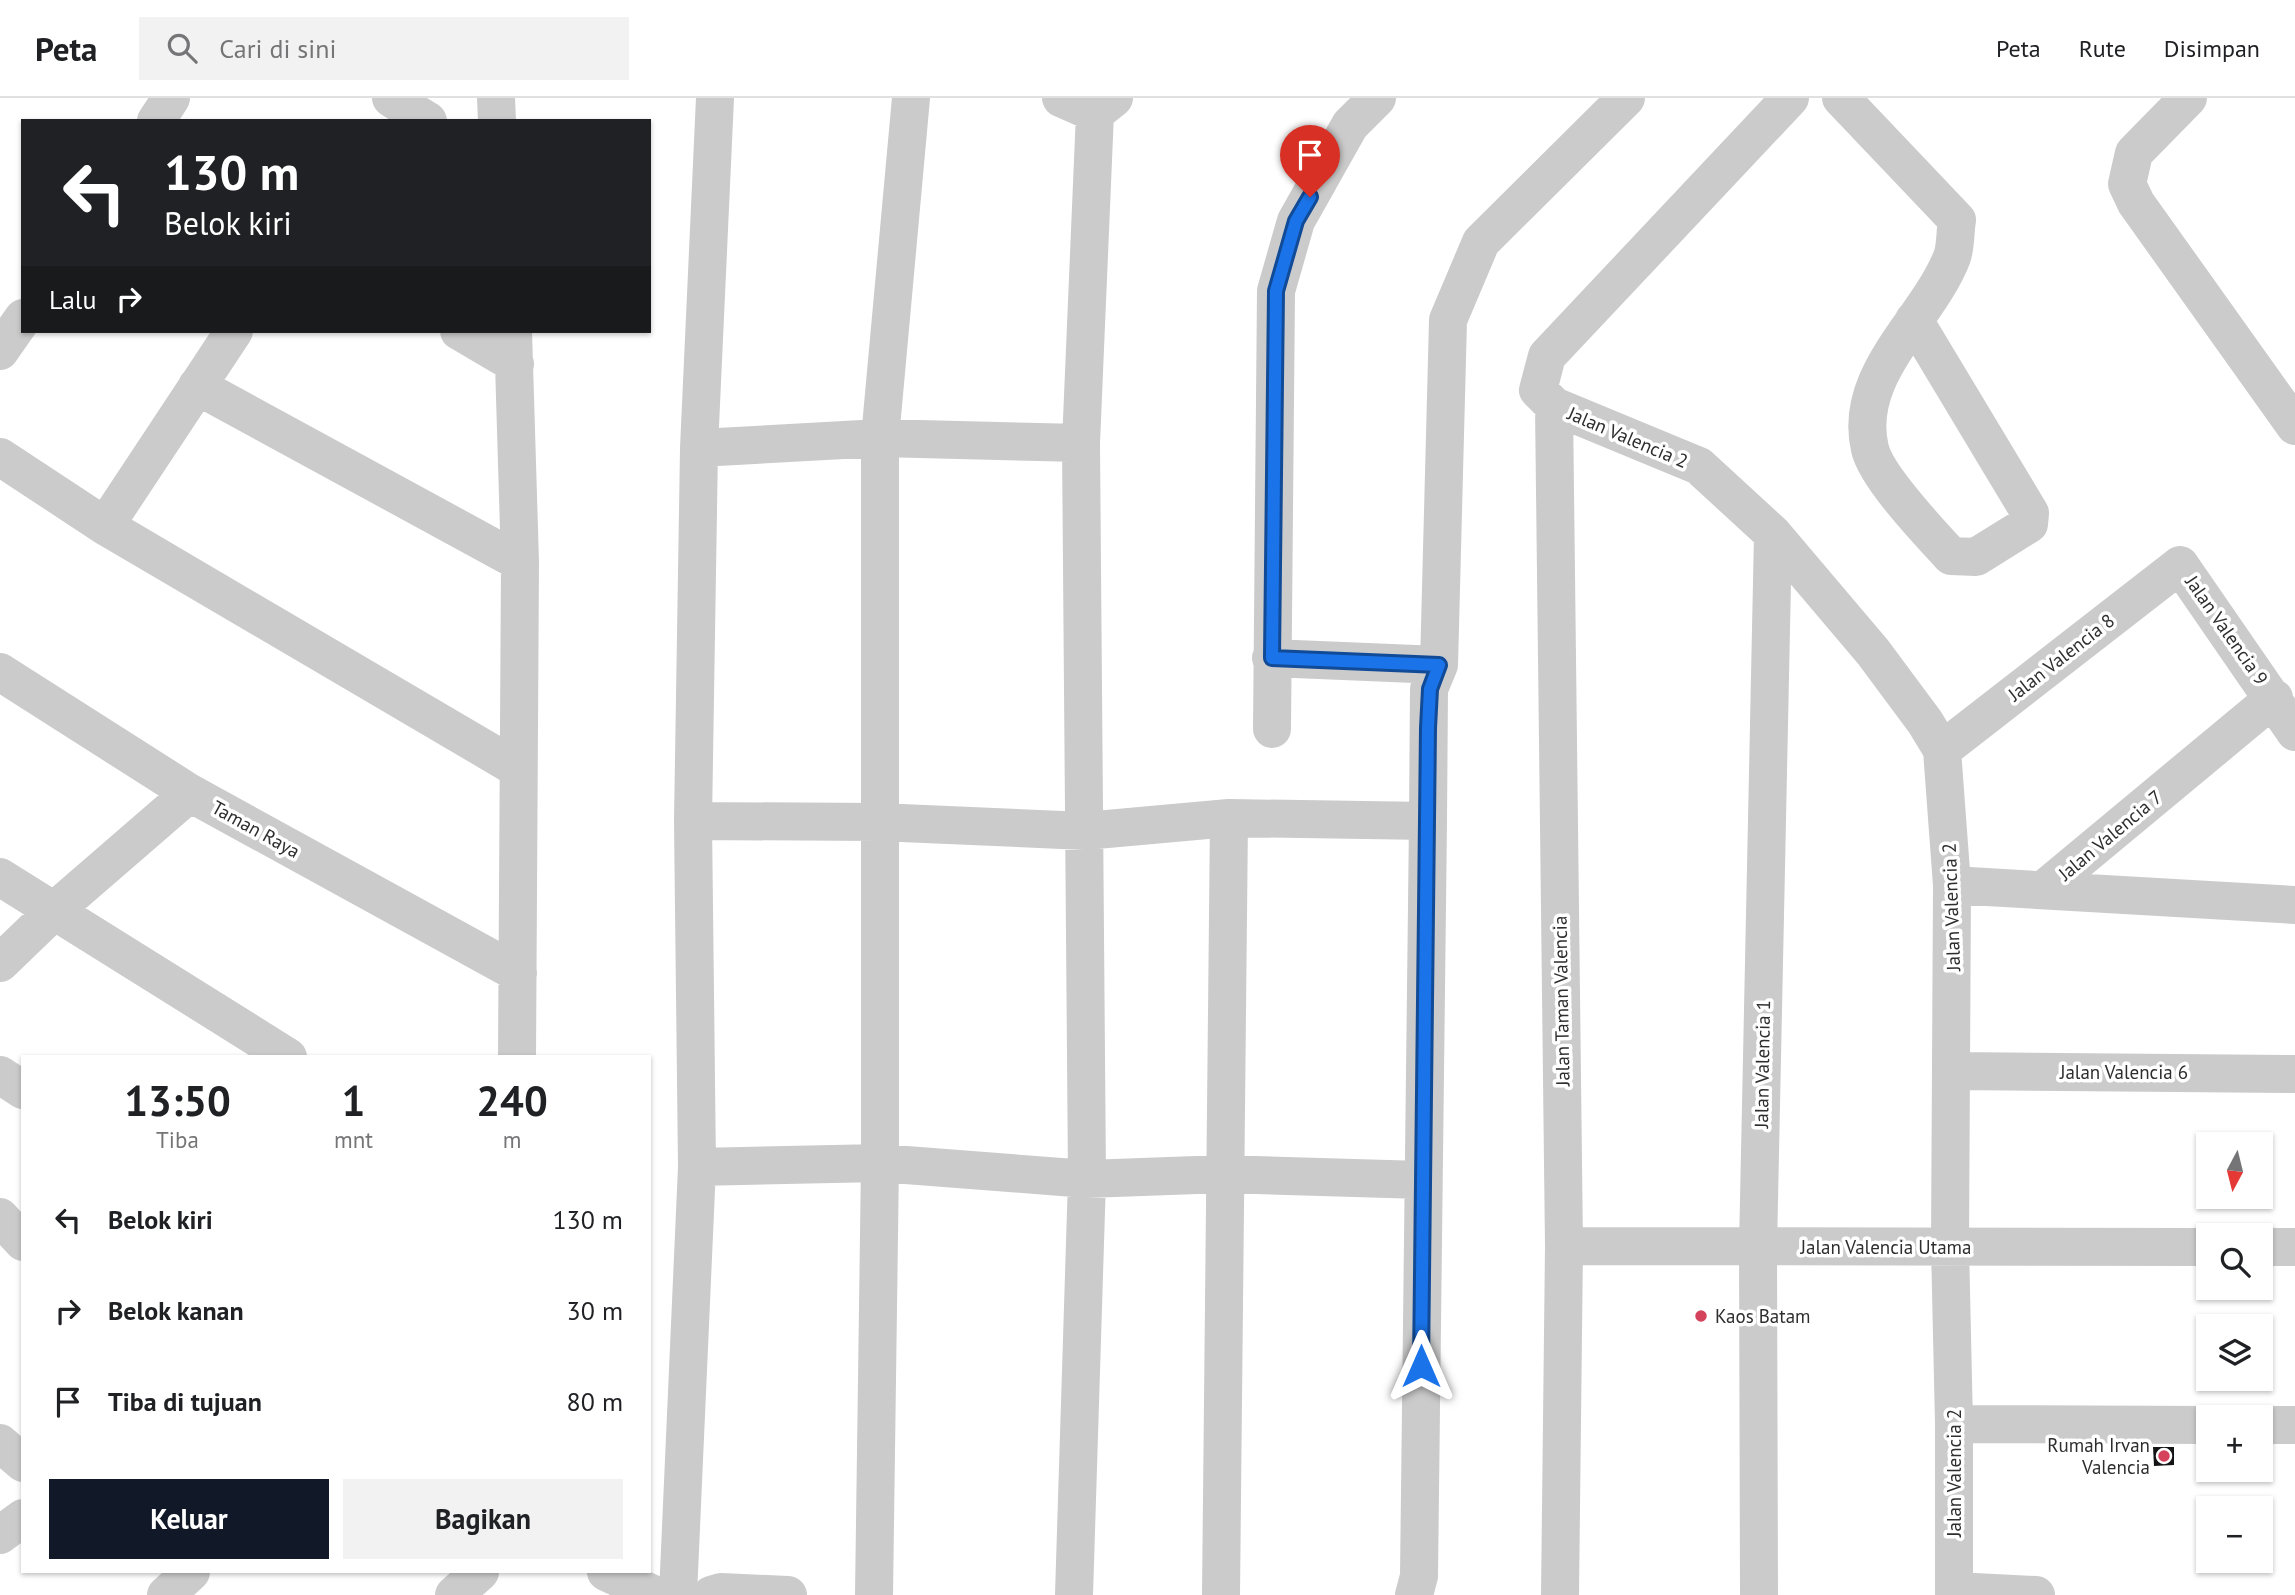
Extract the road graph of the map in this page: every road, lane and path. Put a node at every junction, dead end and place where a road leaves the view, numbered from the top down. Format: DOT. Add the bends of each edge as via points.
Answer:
graph roads {
  1 [pos="171,98"];
  2 [pos="389,98"];
  3 [pos="496,98"];
  4 [pos="715,98"];
  5 [pos="911,98"];
  6 [pos="1377,98"];
  7 [pos="1626,98"];
  8 [pos="1790,98"];
  9 [pos="1841,98"];
  10 [pos="2188,98"];
  11 [pos="1075,101"];
  12 [pos="157,119"];
  13 [pos="373,119"];
  14 [pos="425,119"];
  15 [pos="497,119"];
  16 [pos="1914,320"];
  17 [pos="21,321"];
  18 [pos="233,333"];
  19 [pos="466,333"];
  20 [pos="514,347"];
  21 [pos="0,351"];
  22 [pos="197,386"];
  23 [pos="1554,406"];
  24 [pos="2295,426"];
  25 [pos="880,438"];
  26 [pos="1081,443"];
  27 [pos="699,448"];
  28 [pos="0,457"];
  29 [pos="105,526"];
  30 [pos="1773,534"];
  31 [pos="520,562"];
  32 [pos="2180,565"];
  33 [pos="1272,658"];
  34 [pos="1439,665"];
  35 [pos="0,672"];
  36 [pos="2274,698"];
  37 [pos="1272,729"];
  38 [pos="2295,732"];
  39 [pos="1942,750"];
  40 [pos="517,768"];
  41 [pos="190,793"];
  42 [pos="1229,818"];
  43 [pos="693,821"];
  44 [pos="878,821"];
  45 [pos="1428,821"];
  46 [pos="1085,831"];
  47 [pos="0,877"];
  48 [pos="1952,885"];
  49 [pos="2043,890"];
  50 [pos="2295,905"];
  51 [pos="56,909"];
  52 [pos="0,963"];
  53 [pos="519,973"];
  54 [pos="285,1055"];
  55 [pos="517,1055"];
  56 [pos="1953,1071"];
  57 [pos="2295,1074"];
  58 [pos="0,1075"];
  59 [pos="21,1089"];
  60 [pos="880,1163"];
  61 [pos="697,1167"];
  62 [pos="1224,1174"];
  63 [pos="1087,1179"];
  64 [pos="1422,1180"];
  65 [pos="0,1217"];
  66 [pos="21,1240"];
  67 [pos="1564,1246"];
  68 [pos="1950,1246"];
  69 [pos="2196,1247"];
  70 [pos="2273,1247"];
  71 [pos="2295,1247"];
  72 [pos="1758,1248"];
  73 [pos="1954,1424"];
  74 [pos="2196,1425"];
  75 [pos="2273,1425"];
  76 [pos="2295,1425"];
  77 [pos="0,1443"];
  78 [pos="21,1460"];
  79 [pos="21,1519"];
  80 [pos="0,1535"];
  81 [pos="190,1573"];
  82 [pos="480,1573"];
  83 [pos="608,1573"];
  84 [pos="1954,1593"];
  85 [pos="718,1594"];
  86 [pos="166,1595"];
  87 [pos="454,1595"];
  88 [pos="655,1595"];
  89 [pos="678,1595"];
  90 [pos="788,1595"];
  91 [pos="874,1595"];
  92 [pos="1074,1595"];
  93 [pos="1222,1595"];
  94 [pos="1414,1595"];
  95 [pos="1560,1595"];
  96 [pos="1759,1595"];
  97 [pos="2036,1595"];
  1 -- 12 [label="street"];
  2 -- 13 [label="street"];
  2 -- 14 [label="street"];
  3 -- 15 [label="street"];
  4 -- 27 [label="street"];
  5 -- 25 [label="street"];
  6 -- 33 [label="street" via="1350,125 1296,221 1276,291"];
  7 -- 34 [label="street" via="1481,242 1448,320"];
  8 -- 23 [label="street" via="1547,356 1538,390"];
  9 -- 16 [label="street" via="1957,220 1952,256"];
  10 -- 24 [label="street" via="2134,153 2127,184"];
  11 -- 26 [label="street"];
  16 -- 16 [label="street" via="1872,389 1870,451 1904,503 1951,556 1976,557 2029,524 2030,513"];
  17 -- 21 [label="street"];
  18 -- 22 [label="street"];
  19 -- 20 [label="street"];
  20 -- 31 [label="street"];
  22 -- 29 [label="street"];
  22 -- 31 [label="street"];
  23 -- 30 [label="street, Jalan Valencia 2" via="1699,466"];
  23 -- 67 [label="street, Jalan Taman Valencia"];
  25 -- 26 [label="street"];
  25 -- 27 [label="street"];
  25 -- 44 [label="street"];
  26 -- 46 [label="street"];
  27 -- 43 [label="street"];
  28 -- 29 [label="street"];
  29 -- 40 [label="street"];
  30 -- 39 [label="street, Jalan Valencia 2" via="1873,652"];
  30 -- 72 [label="street, Jalan Valencia 1"];
  31 -- 40 [label="street"];
  32 -- 36 [label="street, Jalan Valencia 9"];
  32 -- 39 [label="street, Jalan Valencia 8"];
  33 -- 34 [label="street"];
  33 -- 37 [label="street"];
  34 -- 45 [label="street" via="1430,689"];
  35 -- 41 [label="street, Taman Raya"];
  36 -- 38 [label="street, Jalan Valencia 9"];
  36 -- 49 [label="street, Jalan Valencia 7"];
  39 -- 48 [label="street, Jalan Valencia 2"];
  40 -- 53 [label="street"];
  41 -- 51 [label="street"];
  41 -- 53 [label="street, Taman Raya"];
  42 -- 45 [label="street"];
  42 -- 46 [label="street"];
  42 -- 62 [label="street"];
  43 -- 44 [label="street"];
  43 -- 61 [label="street"];
  44 -- 46 [label="street"];
  44 -- 60 [label="street"];
  45 -- 64 [label="street"];
  46 -- 63 [label="street"];
  47 -- 51 [label="street"];
  48 -- 49 [label="street"];
  48 -- 56 [label="street, Jalan Valencia 2"];
  49 -- 50 [label="street, Jalan Valencia 7"];
  51 -- 52 [label="street"];
  51 -- 54 [label="street"];
  53 -- 55 [label="street"];
  56 -- 57 [label="street, Jalan Valencia 6"];
  56 -- 68 [label="street, Jalan Valencia 2"];
  58 -- 59 [label="street"];
  60 -- 61 [label="street"];
  60 -- 63 [label="street"];
  60 -- 91 [label="street"];
  61 -- 89 [label="street"];
  62 -- 63 [label="street"];
  62 -- 64 [label="street"];
  62 -- 93 [label="street"];
  63 -- 92 [label="street"];
  64 -- 94 [label="street" via="1419,1576"];
  65 -- 66 [label="street"];
  67 -- 72 [label="street, Jalan Valencia Utama"];
  67 -- 95 [label="street, Jalan Taman Valencia"];
  68 -- 69 [label="street, Jalan Valencia Utama"];
  68 -- 72 [label="street, Jalan Valencia Utama"];
  68 -- 73 [label="street, Jalan Valencia 2"];
  70 -- 71 [label="street"];
  72 -- 96 [label="street, Jalan Valencia 1"];
  73 -- 74 [label="street"];
  73 -- 84 [label="street, Jalan Valencia 2"];
  75 -- 76 [label="street"];
  77 -- 78 [label="street"];
  79 -- 80 [label="street"];
  81 -- 86 [label="street"];
  82 -- 87 [label="street"];
  83 -- 88 [label="street"];
  84 -- 97 [label="street"];
  85 -- 90 [label="street"];
}
